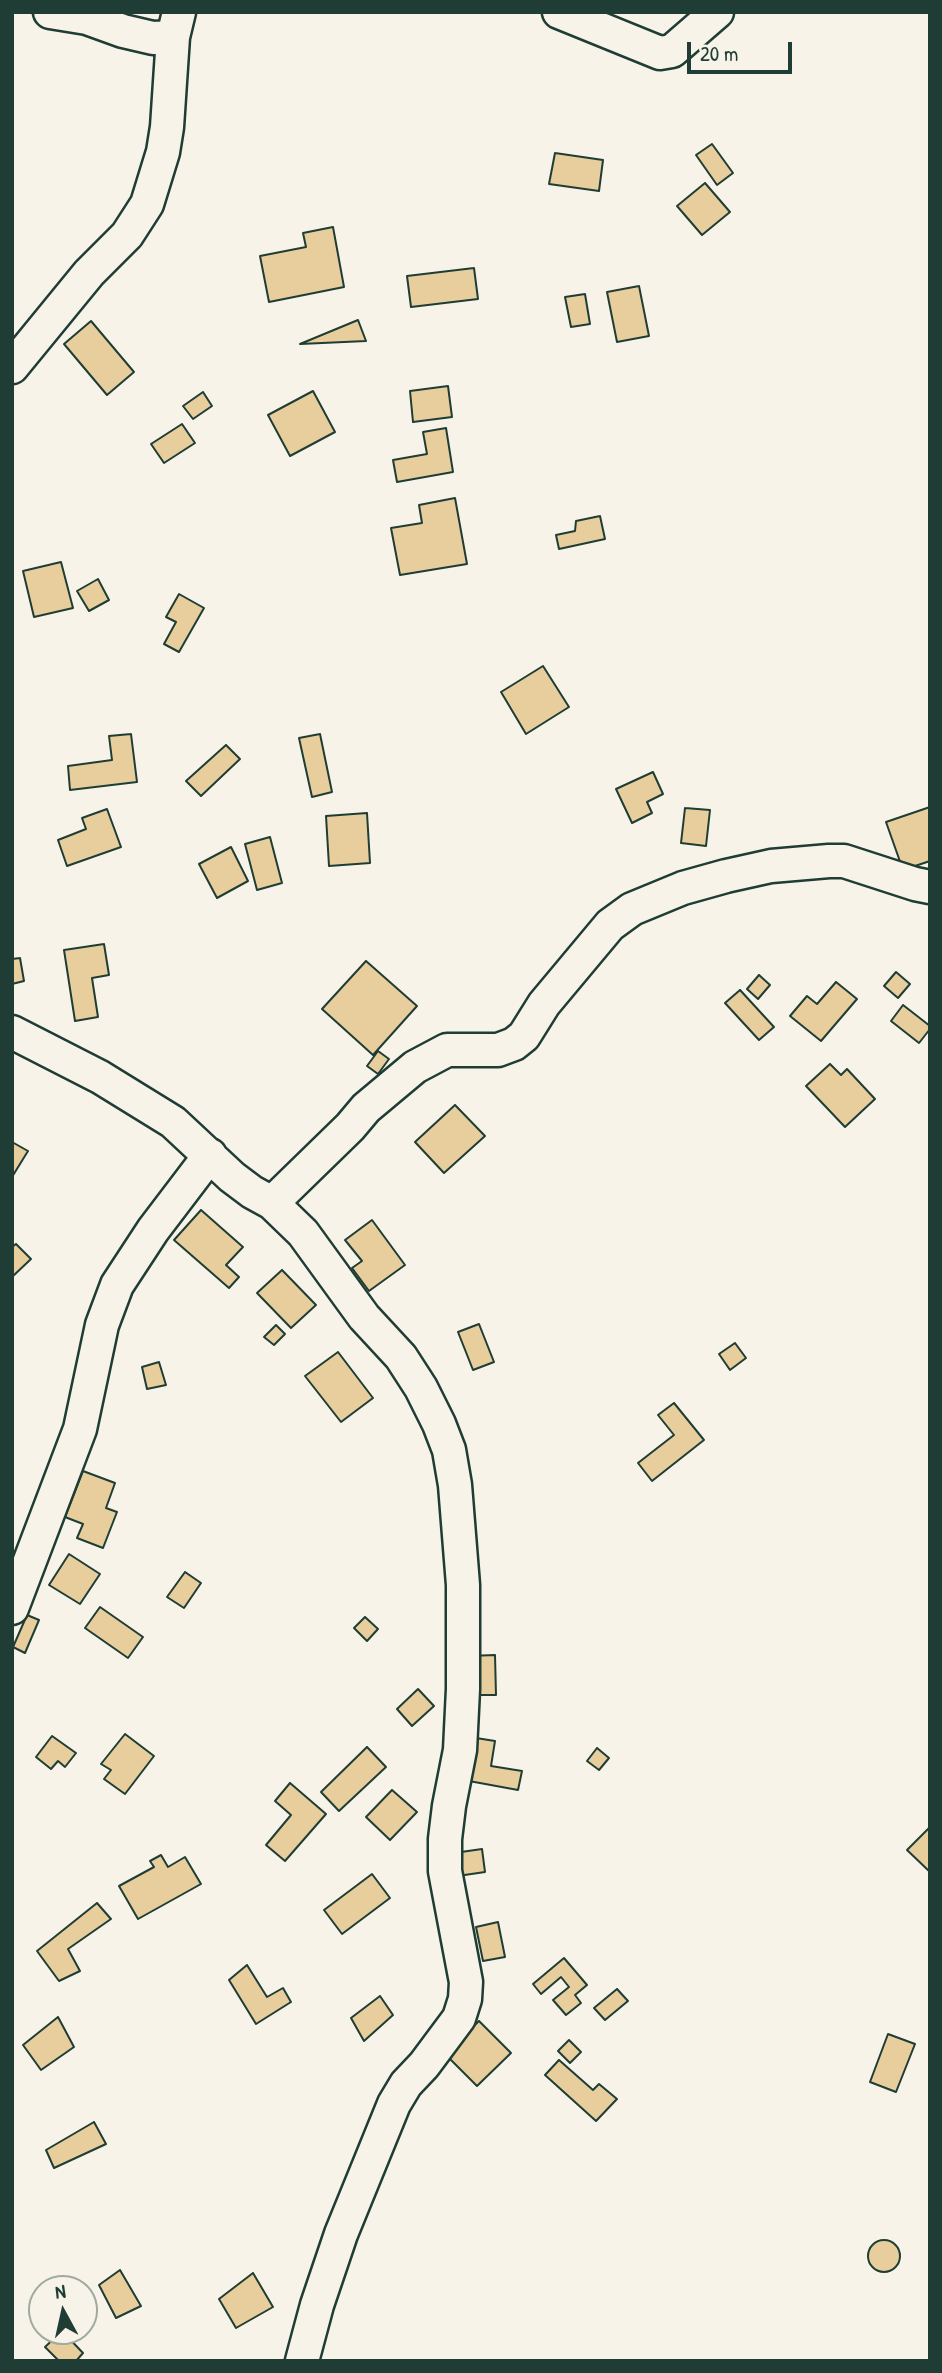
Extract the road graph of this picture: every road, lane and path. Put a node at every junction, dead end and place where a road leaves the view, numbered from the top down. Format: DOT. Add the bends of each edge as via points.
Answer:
graph roads {
  1 [pos="50,12"];
  2 [pos="559,12"];
  3 [pos="717,12"];
  4 [pos="176,25"];
  5 [pos="12,367"];
  6 [pos="930,887"];
  7 [pos="12,1032"];
  8 [pos="210,1155"];
  9 [pos="272,1203"];
  10 [pos="12,1608"];
  11 [pos="302,2361"];
  1 -- 4 [label="street" via="153,38"];
  2 -- 3 [label="street" via="660,53 672,51"];
  4 -- 5 [label="street" via="166,139 147,204 127,235 89,273"];
  6 -- 9 [label="street" via="844,861 819,861 726,876 632,909 610,925 544,1004 524,1036 498,1050 447,1050 415,1067 366,1108"];
  7 -- 8 [label="street" via="100,1077 173,1122"];
  8 -- 9 [label="street" via="252,1192"];
  8 -- 10 [label="street" via="117,1285 102,1325 80,1429"];
  9 -- 11 [label="street" via="316,1248 421,1388 449,1450 463,1585 460,1750 449,1805 445,1871 466,1999 459,2018 394,2104 341,2234"];
}
